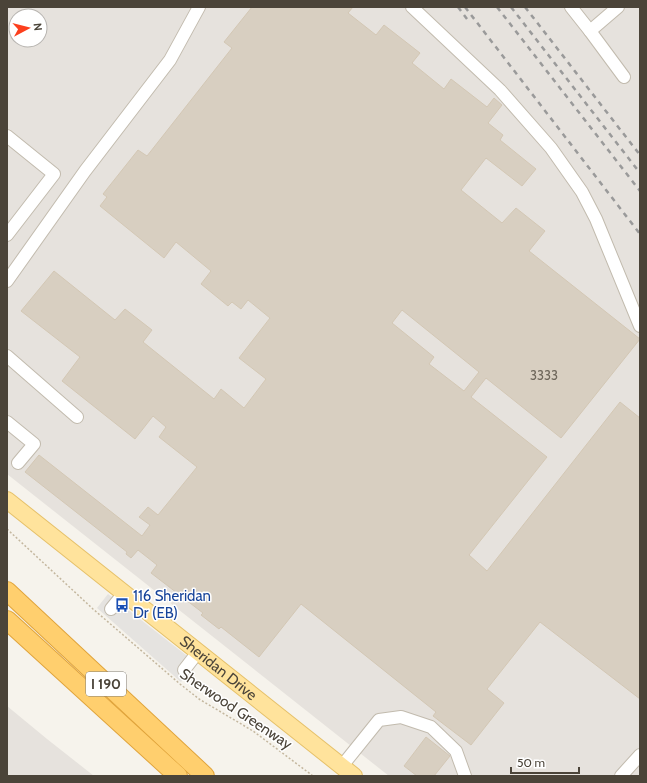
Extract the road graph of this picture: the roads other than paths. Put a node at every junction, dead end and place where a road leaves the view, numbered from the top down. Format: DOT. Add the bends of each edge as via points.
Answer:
graph roads {
  1 [pos="199,7"];
  2 [pos="412,7"];
  3 [pos="571,7"];
  4 [pos="618,7"];
  5 [pos="590,31"];
  6 [pos="624,77"];
  7 [pos="7,136"];
  8 [pos="7,235"];
  9 [pos="7,281"];
  10 [pos="640,326"];
  11 [pos="7,356"];
  12 [pos="77,417"];
  13 [pos="7,422"];
  14 [pos="18,463"];
  15 [pos="7,500"];
  16 [pos="7,591"];
  17 [pos="124,593"];
  18 [pos="111,609"];
  19 [pos="7,620"];
  20 [pos="198,652"];
  21 [pos="184,670"];
  22 [pos="640,755"];
  23 [pos="348,771"];
  24 [pos="178,776"];
  25 [pos="204,776"];
  26 [pos="465,776"];
  27 [pos="621,776"];
  1 -- 9 [label="lane" via="170,60 85,171"];
  2 -- 10 [label="lane" via="500,90 551,148 582,192 596,219"];
  3 -- 5 [label="lane"];
  4 -- 5 [label="lane"];
  5 -- 6 [label="lane"];
  7 -- 8 [label="lane" via="54,174"];
  11 -- 12 [label="lane"];
  13 -- 14 [label="lane" via="34,444"];
  15 -- 17 [label="main road, Sheridan Drive"];
  16 -- 25 [label="highway, I 190"];
  17 -- 18 [label="lane"];
  17 -- 20 [label="main road, Sheridan Drive"];
  19 -- 24 [label="highway, I 190"];
  20 -- 21 [label="lane"];
  20 -- 23 [label="main road, Sheridan Drive"];
  22 -- 27 [label="lane"];
  23 -- 26 [label="lane" via="379,720 401,717 430,727 456,751"];
}
